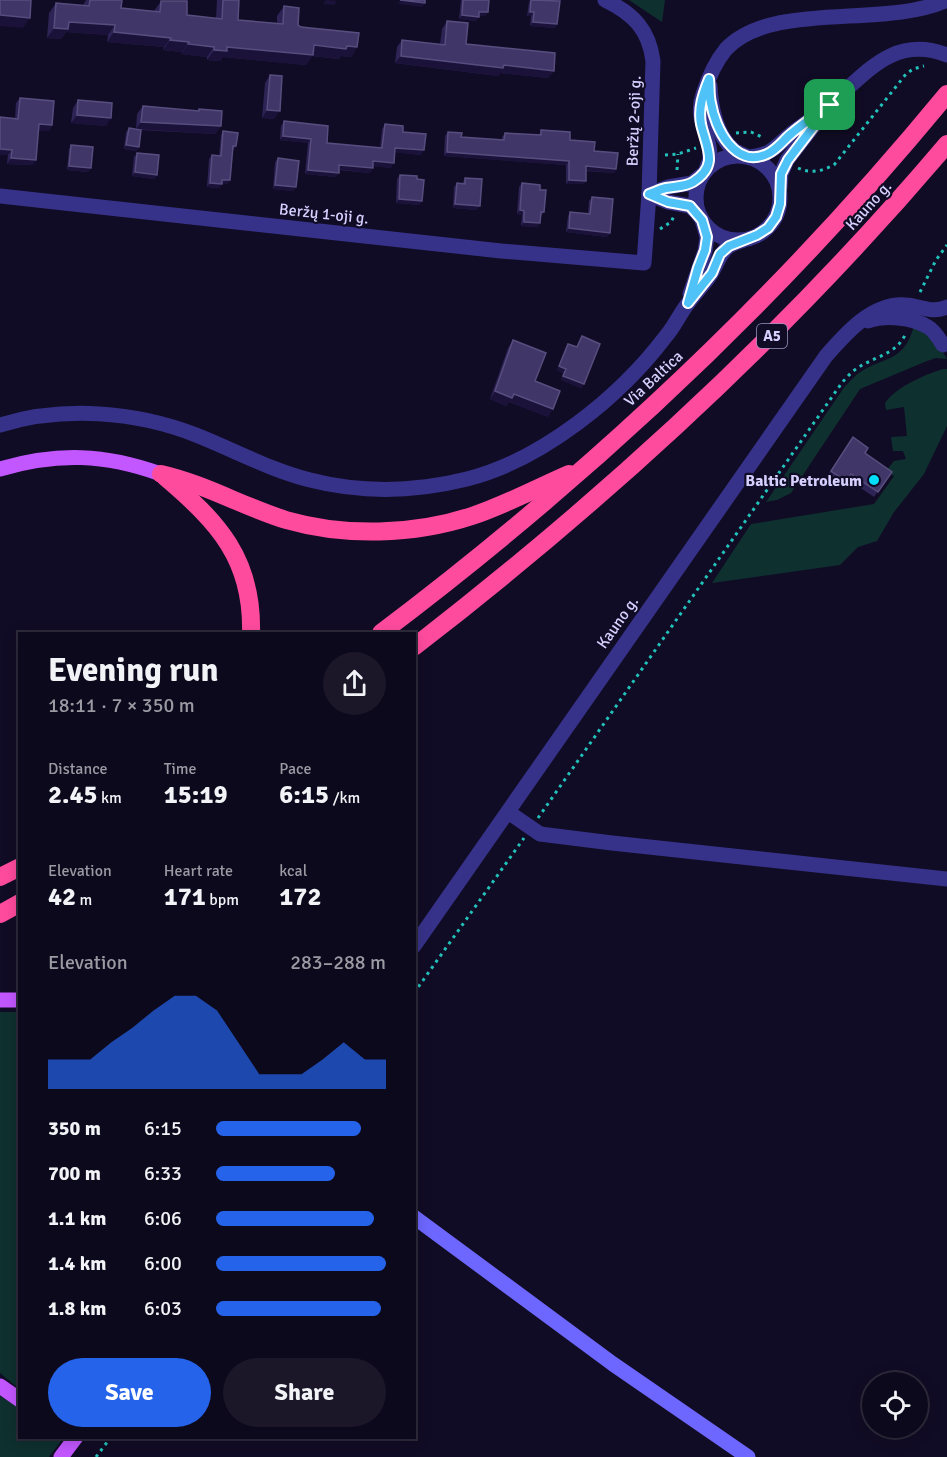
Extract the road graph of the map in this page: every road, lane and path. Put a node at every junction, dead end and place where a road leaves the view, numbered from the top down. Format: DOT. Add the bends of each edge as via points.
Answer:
graph roads {
  1 [pos="605,0"];
  2 [pos="947,0"];
  3 [pos="947,55"];
  4 [pos="932,65"];
  5 [pos="709,79"];
  6 [pos="947,94"];
  7 [pos="830,105"];
  8 [pos="947,144"];
  9 [pos="748,157"];
  10 [pos="788,160"];
  11 [pos="705,172"];
  12 [pos="780,191"];
  13 [pos="649,194"];
  14 [pos="0,196"];
  15 [pos="701,218"];
  16 [pos="744,240"];
  17 [pos="947,245"];
  18 [pos="644,263"];
  19 [pos="688,303"];
  20 [pos="947,307"];
  21 [pos="912,313"];
  22 [pos="947,313"];
  23 [pos="945,349"];
  24 [pos="0,425"];
  25 [pos="588,465"];
  26 [pos="0,469"];
  27 [pos="161,474"];
  28 [pos="251,632"];
  29 [pos="382,632"];
  30 [pos="416,645"];
  31 [pos="508,812"];
  32 [pos="531,828"];
  33 [pos="18,868"];
  34 [pos="0,877"];
  35 [pos="947,879"];
  36 [pos="18,904"];
  37 [pos="0,914"];
  38 [pos="416,943"];
  39 [pos="416,990"];
  40 [pos="0,1000"];
  41 [pos="18,1000"];
  42 [pos="416,1218"];
  43 [pos="0,1386"];
  44 [pos="18,1399"];
  45 [pos="74,1439"];
  46 [pos="110,1439"];
  47 [pos="61,1457"];
  48 [pos="96,1457"];
  49 [pos="748,1457"];
  1 -- 13 [label="street, Beržų 2-oji g." via="628,13 651,45"];
  2 -- 5 [label="street" via="907,11 796,19 758,28 727,48"];
  3 -- 7 [label="street" via="913,50 887,57 864,72"];
  4 -- 10 [label="path" via="906,74 834,165 812,172"];
  5 -- 9 [label="street" via="711,102 723,137 733,149"];
  5 -- 11 [label="street" via="700,111 710,157"];
  6 -- 25 [label="highway, Via Baltica / A5" via="788,274 670,391"];
  7 -- 9 [label="street" via="777,149 765,156"];
  7 -- 10 [label="street"];
  8 -- 30 [label="highway, Kauno g. / A5" via="866,237 679,426 582,513"];
  9 -- 11 [label="street" via="724,158"];
  9 -- 12 [label="street" via="770,170"];
  10 -- 12 [label="street" via="781,174"];
  11 -- 13 [label="street" via="692,183"];
  11 -- 15 [label="street" via="696,194"];
  12 -- 16 [label="street" via="780,204 772,222"];
  13 -- 15 [label="street" via="690,206"];
  13 -- 18 [label="street, Beržų 2-oji g."];
  14 -- 18 [label="street, Beržų 1-oji g."];
  15 -- 16 [label="street" via="720,236"];
  15 -- 19 [label="street" via="707,237"];
  16 -- 19 [label="street" via="720,254 712,273"];
  17 -- 21 [label="path" via="922,285"];
  19 -- 24 [label="street" via="644,362 569,430 521,459 442,485 373,489 310,480 177,429 115,415 61,414"];
  20 -- 21 [label="street"];
  21 -- 23 [label="street"];
  21 -- 31 [label="street, Kauno g." via="856,326 826,356"];
  21 -- 32 [label="path" via="898,346 860,366 841,384"];
  22 -- 23 [label="street" via="941,334"];
  25 -- 27 [label="highway" via="471,516 442,524 379,531 289,521"];
  25 -- 29 [label="highway, Via Baltica / A5"];
  26 -- 27 [label="main road" via="46,458 78,457 112,460"];
  27 -- 28 [label="highway" via="210,518 237,557 249,599"];
  31 -- 32 [label="street"];
  31 -- 38 [label="street, Kauno g."];
  32 -- 35 [label="street" via="540,834 612,843"];
  32 -- 39 [label="path"];
  33 -- 34 [label="highway"];
  36 -- 37 [label="highway"];
  40 -- 41 [label="main road"];
  42 -- 49 [label="main road" via="613,1364"];
  43 -- 44 [label="main road"];
  45 -- 47 [label="main road"];
  46 -- 48 [label="path"];
}
